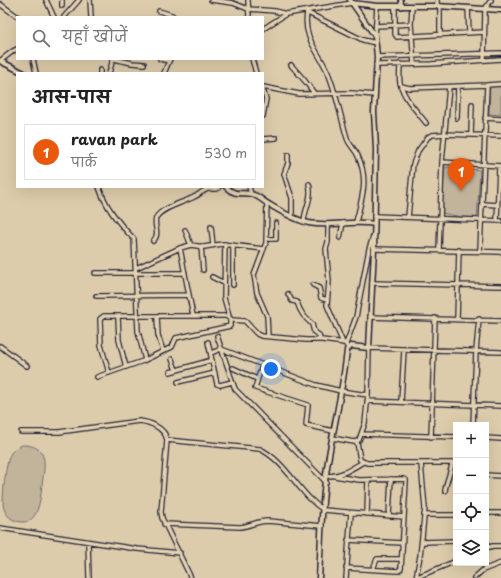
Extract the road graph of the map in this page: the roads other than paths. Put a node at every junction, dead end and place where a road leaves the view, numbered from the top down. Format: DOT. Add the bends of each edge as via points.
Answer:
graph roads {
  1 [pos="46,0"];
  2 [pos="62,0"];
  3 [pos="90,0"];
  4 [pos="211,0"];
  5 [pos="248,0"];
  6 [pos="401,0"];
  7 [pos="437,0"];
  8 [pos="491,0"];
  9 [pos="77,1"];
  10 [pos="235,2"];
  11 [pos="354,2"];
  12 [pos="0,4"];
  13 [pos="62,6"];
  14 [pos="377,6"];
  15 [pos="412,6"];
  16 [pos="438,6"];
  17 [pos="395,7"];
  18 [pos="401,7"];
  19 [pos="468,8"];
  20 [pos="485,9"];
  21 [pos="248,10"];
  22 [pos="501,10"];
  23 [pos="159,11"];
  24 [pos="305,12"];
  25 [pos="286,14"];
  26 [pos="17,16"];
  27 [pos="54,16"];
  28 [pos="65,16"];
  29 [pos="91,16"];
  30 [pos="173,16"];
  31 [pos="249,16"];
  32 [pos="411,24"];
  33 [pos="376,26"];
  34 [pos="395,26"];
  35 [pos="264,28"];
  36 [pos="469,32"];
  37 [pos="484,32"];
  38 [pos="440,33"];
  39 [pos="412,35"];
  40 [pos="375,36"];
  41 [pos="376,43"];
  42 [pos="16,50"];
  43 [pos="501,53"];
  44 [pos="464,54"];
  45 [pos="484,54"];
  46 [pos="448,55"];
  47 [pos="414,56"];
  48 [pos="432,56"];
  49 [pos="377,57"];
  50 [pos="501,59"];
  51 [pos="33,60"];
  52 [pos="113,60"];
  53 [pos="170,60"];
  54 [pos="252,60"];
  55 [pos="484,60"];
  56 [pos="0,61"];
  57 [pos="448,62"];
  58 [pos="464,62"];
  59 [pos="144,64"];
  60 [pos="400,64"];
  61 [pos="414,64"];
  62 [pos="433,64"];
  63 [pos="291,65"];
  64 [pos="376,65"];
  65 [pos="22,72"];
  66 [pos="36,72"];
  67 [pos="109,72"];
  68 [pos="164,72"];
  69 [pos="256,72"];
  70 [pos="501,84"];
  71 [pos="487,85"];
  72 [pos="401,86"];
  73 [pos="264,87"];
  74 [pos="449,87"];
  75 [pos="458,87"];
  76 [pos="264,93"];
  77 [pos="314,93"];
  78 [pos="334,93"];
  79 [pos="375,95"];
  80 [pos="472,104"];
  81 [pos="264,110"];
  82 [pos="457,118"];
  83 [pos="485,118"];
  84 [pos="501,119"];
  85 [pos="426,123"];
  86 [pos="444,134"];
  87 [pos="471,135"];
  88 [pos="485,136"];
  89 [pos="501,136"];
  90 [pos="276,138"];
  91 [pos="264,139"];
  92 [pos="288,155"];
  93 [pos="442,162"];
  94 [pos="484,164"];
  95 [pos="500,166"];
  96 [pos="310,184"];
  97 [pos="99,188"];
  98 [pos="218,188"];
  99 [pos="227,188"];
  100 [pos="249,188"];
  101 [pos="250,194"];
  102 [pos="267,204"];
  103 [pos="482,204"];
  104 [pos="498,205"];
  105 [pos="374,216"];
  106 [pos="292,217"];
  107 [pos="408,217"];
  108 [pos="440,218"];
  109 [pos="481,220"];
  110 [pos="304,221"];
  111 [pos="499,221"];
  112 [pos="356,222"];
  113 [pos="276,223"];
  114 [pos="343,223"];
  115 [pos="328,224"];
  116 [pos="374,224"];
  117 [pos="211,227"];
  118 [pos="185,230"];
  119 [pos="374,232"];
  120 [pos="340,238"];
  121 [pos="267,239"];
  122 [pos="153,241"];
  123 [pos="225,244"];
  124 [pos="191,245"];
  125 [pos="213,245"];
  126 [pos="233,245"];
  127 [pos="201,246"];
  128 [pos="180,248"];
  129 [pos="374,248"];
  130 [pos="264,249"];
  131 [pos="439,250"];
  132 [pos="459,250"];
  133 [pos="480,251"];
  134 [pos="501,252"];
  135 [pos="136,268"];
  136 [pos="203,270"];
  137 [pos="95,273"];
  138 [pos="136,273"];
  139 [pos="185,273"];
  140 [pos="212,277"];
  141 [pos="224,283"];
  142 [pos="372,283"];
  143 [pos="458,284"];
  144 [pos="233,285"];
  145 [pos="313,285"];
  146 [pos="501,286"];
  147 [pos="288,294"];
  148 [pos="136,295"];
  149 [pos="189,295"];
  150 [pos="96,296"];
  151 [pos="327,300"];
  152 [pos="157,316"];
  153 [pos="194,316"];
  154 [pos="118,317"];
  155 [pos="138,317"];
  156 [pos="370,317"];
  157 [pos="229,318"];
  158 [pos="435,318"];
  159 [pos="457,319"];
  160 [pos="479,320"];
  161 [pos="501,321"];
  162 [pos="217,336"];
  163 [pos="268,336"];
  164 [pos="320,340"];
  165 [pos="208,342"];
  166 [pos="346,345"];
  167 [pos="0,346"];
  168 [pos="369,348"];
  169 [pos="221,349"];
  170 [pos="404,350"];
  171 [pos="434,350"];
  172 [pos="163,351"];
  173 [pos="476,352"];
  174 [pos="501,352"];
  175 [pos="211,353"];
  176 [pos="145,360"];
  177 [pos="172,360"];
  178 [pos="212,360"];
  179 [pos="262,365"];
  180 [pos="27,366"];
  181 [pos="126,367"];
  182 [pos="233,368"];
  183 [pos="176,370"];
  184 [pos="170,372"];
  185 [pos="109,373"];
  186 [pos="215,373"];
  187 [pos="97,378"];
  188 [pos="257,379"];
  189 [pos="178,382"];
  190 [pos="232,382"];
  191 [pos="341,391"];
  192 [pos="368,395"];
  193 [pos="367,401"];
  194 [pos="401,402"];
  195 [pos="432,404"];
  196 [pos="473,405"];
  197 [pos="501,406"];
  198 [pos="473,422"];
  199 [pos="333,431"];
  200 [pos="21,432"];
  201 [pos="361,434"];
  202 [pos="453,437"];
  203 [pos="332,438"];
  204 [pos="431,438"];
  205 [pos="489,438"];
  206 [pos="501,438"];
  207 [pos="167,440"];
  208 [pos="357,442"];
  209 [pos="363,462"];
  210 [pos="453,463"];
  211 [pos="421,464"];
  212 [pos="453,466"];
  213 [pos="489,475"];
  214 [pos="326,476"];
  215 [pos="335,476"];
  216 [pos="501,476"];
  217 [pos="391,479"];
  218 [pos="368,480"];
  219 [pos="326,482"];
  220 [pos="445,491"];
  221 [pos="324,510"];
  222 [pos="350,513"];
  223 [pos="489,513"];
  224 [pos="501,513"];
  225 [pos="367,514"];
  226 [pos="453,514"];
  227 [pos="424,515"];
  228 [pos="389,516"];
  229 [pos="404,517"];
  230 [pos="164,524"];
  231 [pos="322,526"];
  232 [pos="0,528"];
  233 [pos="348,540"];
  234 [pos="453,541"];
  235 [pos="88,542"];
  236 [pos="422,542"];
  237 [pos="402,543"];
  238 [pos="501,546"];
  239 [pos="489,547"];
  240 [pos="180,553"];
  241 [pos="401,559"];
  242 [pos="453,562"];
  243 [pos="501,563"];
  244 [pos="346,568"];
  245 [pos="373,569"];
  246 [pos="88,578"];
  247 [pos="191,578"];
  248 [pos="319,578"];
  249 [pos="346,578"];
  250 [pos="415,578"];
  251 [pos="474,578"];
  1 -- 27 [label="street"];
  2 -- 13 [label="street"];
  3 -- 29 [label="street"];
  4 -- 10 [label="street"];
  5 -- 21 [label="street"];
  6 -- 18 [label="street"];
  7 -- 16 [label="street"];
  8 -- 20 [label="street"];
  9 -- 28 [label="street"];
  10 -- 21 [label="street"];
  11 -- 14 [label="street"];
  11 -- 24 [label="street"];
  11 -- 40 [label="street"];
  12 -- 26 [label="street"];
  14 -- 17 [label="street"];
  14 -- 33 [label="street"];
  15 -- 16 [label="street"];
  15 -- 18 [label="street"];
  15 -- 32 [label="street"];
  16 -- 19 [label="street"];
  16 -- 38 [label="street"];
  17 -- 18 [label="street"];
  17 -- 34 [label="street"];
  19 -- 20 [label="street"];
  19 -- 36 [label="street"];
  20 -- 22 [label="street"];
  20 -- 37 [label="street"];
  21 -- 25 [label="street"];
  21 -- 31 [label="street"];
  23 -- 30 [label="street"];
  24 -- 25 [label="street"];
  24 -- 41 [label="street" via="364,40"];
  24 -- 78 [label="street" via="308,36 329,74"];
  25 -- 35 [label="street"];
  32 -- 34 [label="street"];
  32 -- 39 [label="street"];
  33 -- 34 [label="street"];
  33 -- 40 [label="street"];
  34 -- 39 [label="street" via="397,37"];
  36 -- 37 [label="street"];
  36 -- 38 [label="street"];
  37 -- 45 [label="street"];
  38 -- 39 [label="street"];
  39 -- 47 [label="street"];
  40 -- 41 [label="street"];
  41 -- 49 [label="street"];
  42 -- 56 [label="street"];
  43 -- 45 [label="street"];
  44 -- 45 [label="street"];
  44 -- 46 [label="street"];
  44 -- 58 [label="street"];
  45 -- 55 [label="street"];
  46 -- 48 [label="street"];
  46 -- 57 [label="street"];
  47 -- 48 [label="street"];
  47 -- 49 [label="street"];
  47 -- 61 [label="street"];
  48 -- 62 [label="street"];
  49 -- 64 [label="street"];
  50 -- 55 [label="street"];
  51 -- 66 [label="street"];
  52 -- 59 [label="street"];
  52 -- 67 [label="street"];
  53 -- 68 [label="street"];
  54 -- 69 [label="street"];
  55 -- 58 [label="street"];
  56 -- 65 [label="street"];
  57 -- 58 [label="street"];
  57 -- 62 [label="street"];
  60 -- 61 [label="street"];
  60 -- 64 [label="street"];
  60 -- 72 [label="street"];
  61 -- 62 [label="street"];
  63 -- 77 [label="street"];
  64 -- 79 [label="street"];
  70 -- 71 [label="street"];
  71 -- 75 [label="street"];
  71 -- 83 [label="street"];
  72 -- 74 [label="street"];
  72 -- 85 [label="street" via="408,100"];
  73 -- 77 [label="street" via="299,94"];
  74 -- 75 [label="street"];
  74 -- 86 [label="street"];
  75 -- 82 [label="street"];
  76 -- 81 [label="street"];
  77 -- 78 [label="street"];
  78 -- 79 [label="street"];
  78 -- 112 [label="street" via="346,138 358,154 365,180"];
  79 -- 105 [label="street"];
  80 -- 87 [label="street"];
  83 -- 84 [label="street"];
  83 -- 88 [label="street"];
  86 -- 87 [label="street"];
  86 -- 93 [label="street"];
  86 -- 107 [label="street" via="428,137 414,158"];
  87 -- 88 [label="street"];
  88 -- 89 [label="street"];
  88 -- 94 [label="street"];
  90 -- 91 [label="street"];
  92 -- 106 [label="street" via="284,174 292,198"];
  93 -- 94 [label="street"];
  93 -- 108 [label="street"];
  94 -- 95 [label="street"];
  94 -- 103 [label="street"];
  95 -- 104 [label="street"];
  96 -- 110 [label="street" via="311,193"];
  97 -- 135 [label="street" via="117,221 134,239"];
  98 -- 122 [label="street" via="206,190 193,198 172,205 158,215 157,236"];
  99 -- 101 [label="street" via="235,194"];
  100 -- 101 [label="street"];
  101 -- 102 [label="street"];
  102 -- 106 [label="street"];
  102 -- 121 [label="street"];
  103 -- 104 [label="street"];
  103 -- 109 [label="street"];
  104 -- 111 [label="street"];
  105 -- 107 [label="street"];
  105 -- 116 [label="street"];
  106 -- 110 [label="street"];
  107 -- 108 [label="street"];
  108 -- 109 [label="street"];
  108 -- 131 [label="street"];
  109 -- 111 [label="street"];
  109 -- 133 [label="street"];
  110 -- 115 [label="street"];
  112 -- 114 [label="street"];
  112 -- 116 [label="street"];
  113 -- 121 [label="street" via="276,239"];
  114 -- 115 [label="street"];
  114 -- 120 [label="street"];
  115 -- 151 [label="street"];
  116 -- 119 [label="street"];
  117 -- 125 [label="street"];
  118 -- 124 [label="street"];
  119 -- 129 [label="street"];
  119 -- 166 [label="street" via="356,317"];
  121 -- 130 [label="street"];
  123 -- 125 [label="street"];
  123 -- 126 [label="street"];
  123 -- 141 [label="street"];
  124 -- 127 [label="street"];
  124 -- 128 [label="street"];
  125 -- 127 [label="street"];
  126 -- 130 [label="street"];
  126 -- 144 [label="street"];
  127 -- 136 [label="street"];
  128 -- 135 [label="street"];
  128 -- 139 [label="street"];
  129 -- 131 [label="street"];
  129 -- 142 [label="street"];
  130 -- 163 [label="street" via="254,278 257,293 267,316"];
  131 -- 132 [label="street"];
  132 -- 133 [label="street"];
  132 -- 143 [label="street"];
  133 -- 134 [label="street"];
  135 -- 138 [label="street"];
  137 -- 138 [label="street"];
  138 -- 139 [label="street"];
  138 -- 148 [label="street"];
  139 -- 149 [label="street"];
  140 -- 141 [label="street"];
  141 -- 157 [label="street" via="224,298"];
  142 -- 143 [label="street"];
  142 -- 156 [label="street"];
  143 -- 146 [label="street"];
  143 -- 159 [label="street"];
  145 -- 151 [label="street" via="319,288 321,298"];
  147 -- 164 [label="street" via="312,324"];
  148 -- 149 [label="street"];
  148 -- 150 [label="street"];
  148 -- 155 [label="street"];
  149 -- 153 [label="street"];
  151 -- 166 [label="street" via="328,308"];
  152 -- 153 [label="street"];
  152 -- 155 [label="street"];
  152 -- 172 [label="street" via="158,334"];
  153 -- 157 [label="street"];
  154 -- 155 [label="street"];
  154 -- 181 [label="street" via="119,340"];
  154 -- 185 [label="street" via="100,319 102,345"];
  155 -- 176 [label="street" via="139,337"];
  156 -- 158 [label="street"];
  156 -- 168 [label="street"];
  157 -- 163 [label="street" via="245,321 258,335"];
  157 -- 172 [label="street" via="230,326 176,338 173,346"];
  158 -- 159 [label="street"];
  158 -- 171 [label="street"];
  159 -- 160 [label="street"];
  160 -- 161 [label="street"];
  160 -- 173 [label="street"];
  162 -- 169 [label="street"];
  163 -- 164 [label="street"];
  164 -- 166 [label="street"];
  165 -- 175 [label="street"];
  166 -- 168 [label="street"];
  166 -- 191 [label="street"];
  167 -- 180 [label="street"];
  168 -- 170 [label="street"];
  168 -- 192 [label="street"];
  169 -- 175 [label="street"];
  169 -- 179 [label="street"];
  169 -- 190 [label="street"];
  170 -- 171 [label="street"];
  170 -- 194 [label="street"];
  171 -- 173 [label="street"];
  171 -- 195 [label="street"];
  172 -- 176 [label="street"];
  173 -- 174 [label="street"];
  173 -- 196 [label="street"];
  175 -- 178 [label="street"];
  176 -- 181 [label="street"];
  177 -- 183 [label="street"];
  178 -- 183 [label="street"];
  178 -- 186 [label="street"];
  179 -- 188 [label="street"];
  179 -- 191 [label="street" via="316,385"];
  181 -- 185 [label="street"];
  182 -- 188 [label="street"];
  183 -- 184 [label="street"];
  185 -- 187 [label="street"];
  186 -- 189 [label="street"];
  186 -- 190 [label="street" via="218,385"];
  188 -- 199 [label="street" via="256,389 308,405 305,423 307,426"];
  190 -- 219 [label="street" via="235,389"];
  191 -- 192 [label="street"];
  191 -- 199 [label="street"];
  192 -- 193 [label="street"];
  193 -- 194 [label="street"];
  193 -- 201 [label="street" via="365,424"];
  194 -- 195 [label="street"];
  195 -- 196 [label="street"];
  195 -- 204 [label="street"];
  196 -- 197 [label="street"];
  196 -- 198 [label="street"];
  199 -- 203 [label="street"];
  200 -- 207 [label="street" via="59,432 139,421 152,423 165,433"];
  201 -- 204 [label="street"];
  201 -- 208 [label="street"];
  202 -- 204 [label="street"];
  203 -- 208 [label="street"];
  203 -- 214 [label="street"];
  205 -- 206 [label="street"];
  207 -- 221 [label="street" via="260,449 267,452 313,503"];
  207 -- 230 [label="street" via="161,512"];
  208 -- 209 [label="street" via="359,457"];
  209 -- 211 [label="street"];
  209 -- 215 [label="street"];
  210 -- 211 [label="street"];
  211 -- 227 [label="street"];
  212 -- 220 [label="street"];
  213 -- 216 [label="street"];
  214 -- 215 [label="street"];
  214 -- 219 [label="street"];
  215 -- 218 [label="street"];
  217 -- 218 [label="street"];
  217 -- 228 [label="street"];
  217 -- 229 [label="street" via="406,480"];
  218 -- 225 [label="street"];
  219 -- 221 [label="street"];
  221 -- 222 [label="street"];
  221 -- 231 [label="street"];
  222 -- 225 [label="street"];
  222 -- 233 [label="street"];
  223 -- 224 [label="street"];
  225 -- 228 [label="street"];
  226 -- 227 [label="street"];
  227 -- 236 [label="street"];
  228 -- 229 [label="street"];
  229 -- 237 [label="street"];
  230 -- 231 [label="street" via="240,527 268,521"];
  230 -- 240 [label="street"];
  231 -- 248 [label="street"];
  232 -- 235 [label="street"];
  233 -- 237 [label="street"];
  233 -- 244 [label="street"];
  234 -- 236 [label="street"];
  235 -- 240 [label="street"];
  235 -- 246 [label="street"];
  236 -- 250 [label="street"];
  237 -- 241 [label="street"];
  238 -- 239 [label="street"];
  240 -- 247 [label="street"];
  241 -- 245 [label="street" via="380,559 376,561"];
  241 -- 245 [label="street" via="400,570"];
  242 -- 250 [label="street"];
  243 -- 251 [label="street" via="482,570"];
  244 -- 245 [label="street"];
  244 -- 249 [label="street"];
}
